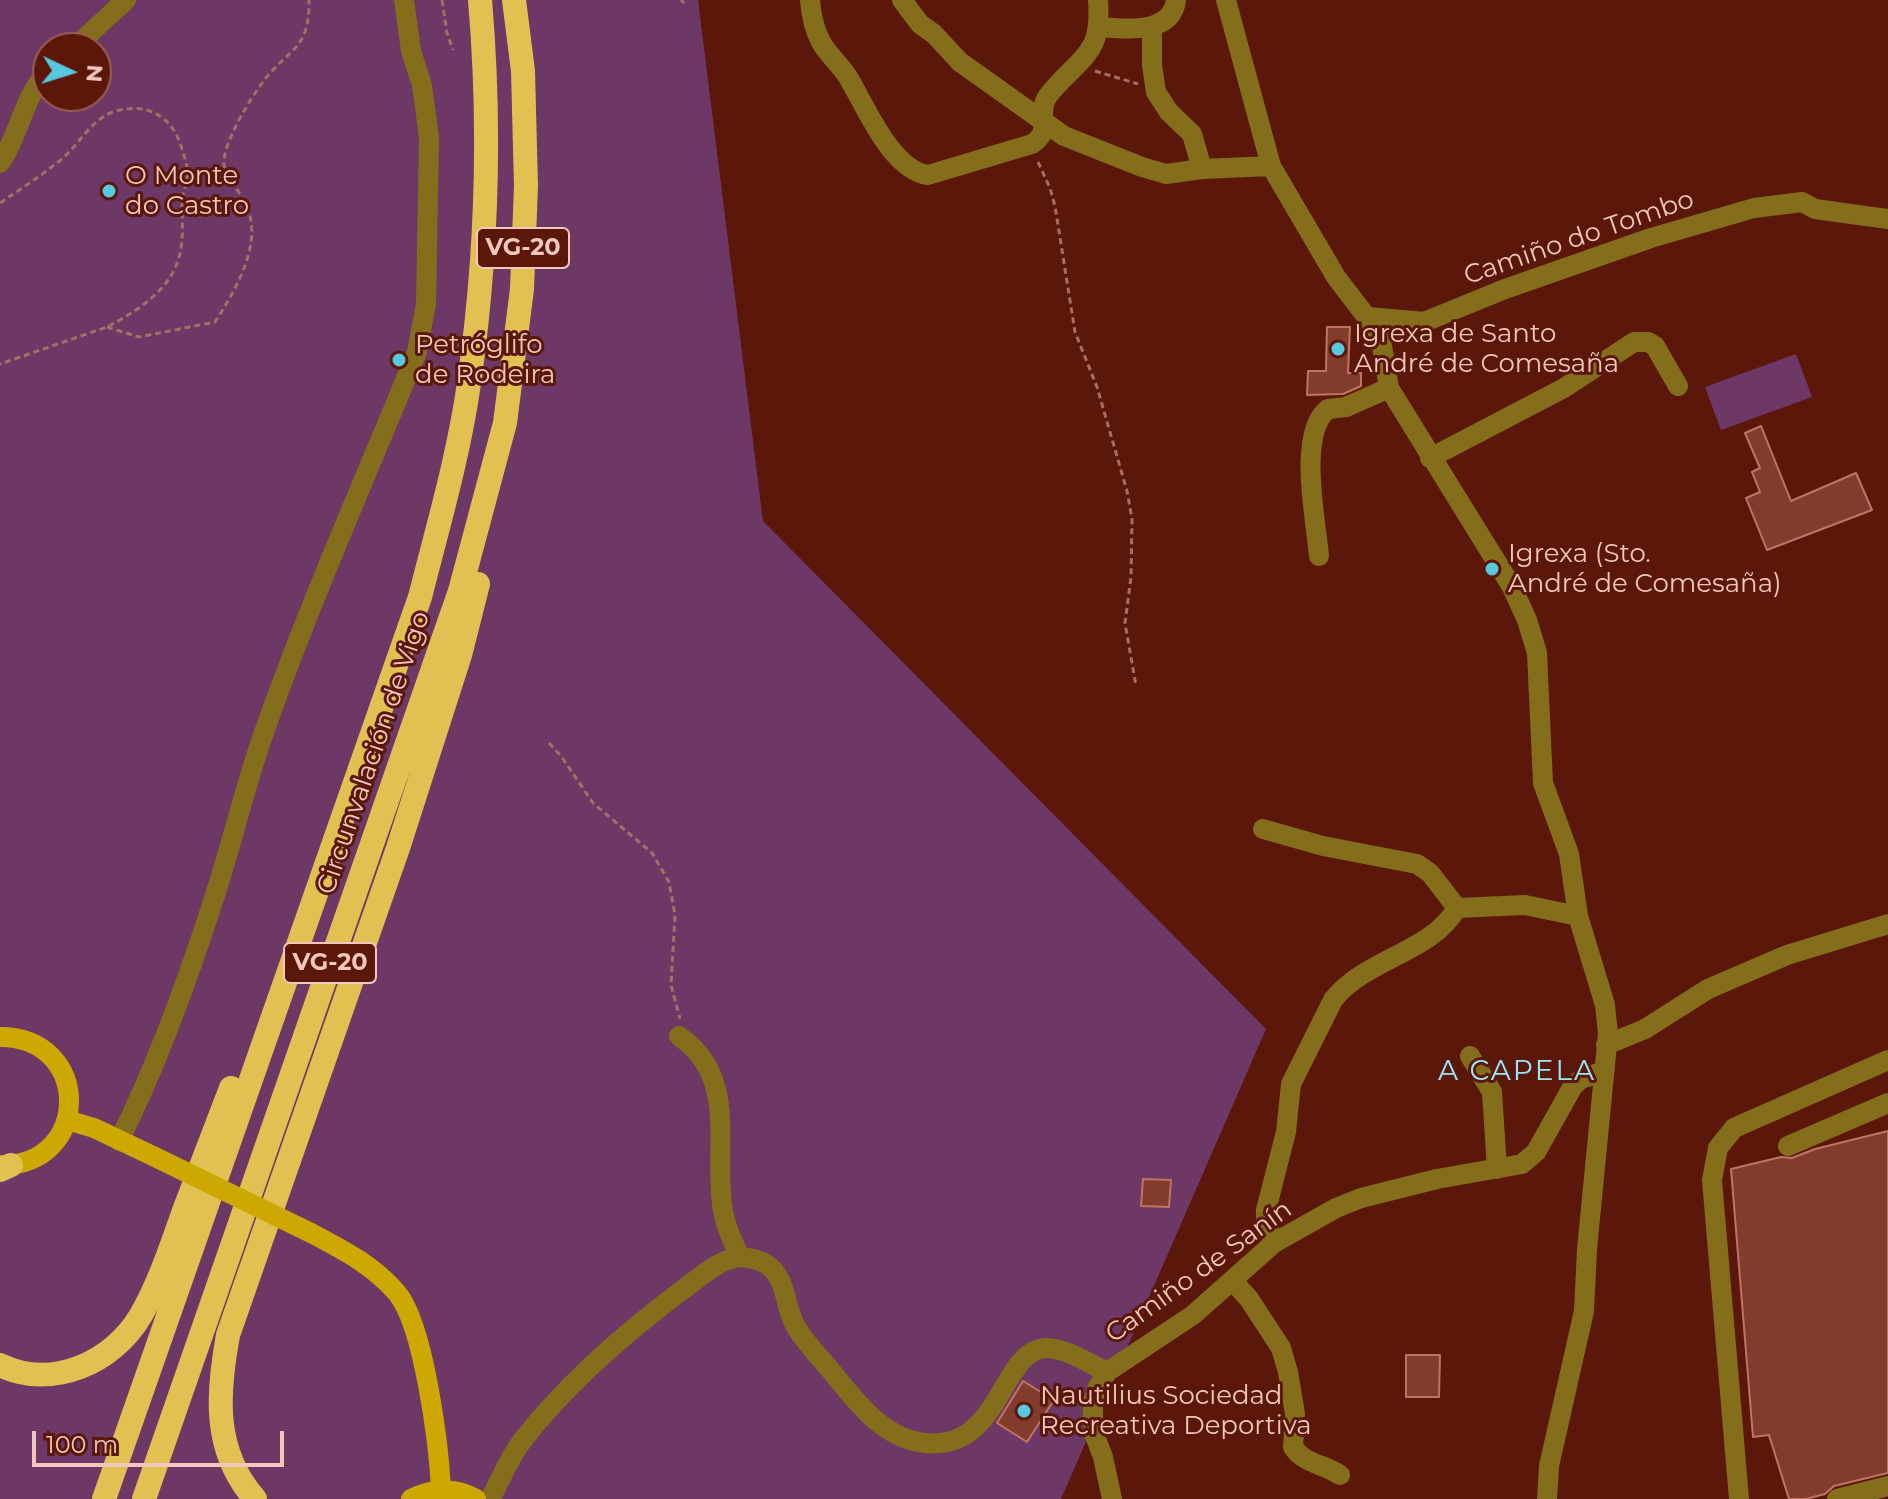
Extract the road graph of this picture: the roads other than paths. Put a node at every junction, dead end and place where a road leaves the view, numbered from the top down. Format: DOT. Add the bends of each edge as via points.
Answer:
graph roads {
  1 [pos="126,0"];
  2 [pos="404,0"];
  3 [pos="480,0"];
  4 [pos="514,0"];
  5 [pos="810,0"];
  6 [pos="902,0"];
  7 [pos="1098,0"];
  8 [pos="1176,0"];
  9 [pos="1226,0"];
  10 [pos="1100,27"];
  11 [pos="1152,27"];
  12 [pos="91,32"];
  13 [pos="32,93"];
  14 [pos="1043,120"];
  15 [pos="0,163"];
  16 [pos="1271,166"];
  17 [pos="1202,169"];
  18 [pos="1888,219"];
  19 [pos="1369,317"];
  20 [pos="1678,386"];
  21 [pos="1389,388"];
  22 [pos="505,423"];
  23 [pos="1430,458"];
  24 [pos="1319,556"];
  25 [pos="1263,829"];
  26 [pos="1457,908"];
  27 [pos="1578,916"];
  28 [pos="1888,924"];
  29 [pos="280,995"];
  30 [pos="679,1036"];
  31 [pos="0,1037"];
  32 [pos="1606,1045"];
  33 [pos="1470,1056"];
  34 [pos="1888,1060"];
  35 [pos="1604,1071"];
  36 [pos="1888,1103"];
  37 [pos="67,1120"];
  38 [pos="119,1141"];
  39 [pos="1788,1146"];
  40 [pos="4,1167"];
  41 [pos="1497,1169"];
  42 [pos="1274,1243"];
  43 [pos="740,1257"];
  44 [pos="1233,1281"];
  45 [pos="0,1365"];
  46 [pos="1107,1372"];
  47 [pos="1340,1475"];
  48 [pos="1888,1486"];
  49 [pos="441,1490"];
  50 [pos="104,1499"];
  51 [pos="144,1499"];
  52 [pos="255,1499"];
  53 [pos="411,1499"];
  54 [pos="476,1499"];
  55 [pos="490,1499"];
  56 [pos="1112,1499"];
  57 [pos="1547,1499"];
  58 [pos="1739,1499"];
  59 [pos="1837,1499"];
  1 -- 12 [label="street"];
  2 -- 38 [label="street" via="429,138 426,304 417,352 296,645 166,1035"];
  3 -- 29 [label="highway, Circunvalación de Vigo / VG-20" via="487,80 484,245 469,385 450,480 420,597"];
  4 -- 22 [label="highway, Circunvalación de Vigo / VG-20" via="523,71 526,186 522,289"];
  5 -- 14 [label="street" via="822,44 848,77 866,113 912,170 937,174 1032,144 1042,136"];
  6 -- 14 [label="street" via="960,62"];
  7 -- 10 [label="street"];
  8 -- 11 [label="street" via="1173,11"];
  9 -- 16 [label="street"];
  10 -- 11 [label="street"];
  10 -- 14 [label="street" via="1094,45 1046,100"];
  11 -- 17 [label="street" via="1156,92 1192,134"];
  13 -- 15 [label="street"];
  14 -- 17 [label="street" via="1064,136 1155,172"];
  16 -- 17 [label="street"];
  16 -- 19 [label="street" via="1336,277"];
  18 -- 19 [label="street, Camiño do Tombo" via="1794,202 1754,208 1651,238 1424,322"];
  19 -- 21 [label="street" via="1381,340"];
  20 -- 23 [label="street" via="1655,346 1634,342 1564,388"];
  21 -- 23 [label="street"];
  21 -- 24 [label="street" via="1328,409 1316,424 1310,456"];
  22 -- 51 [label="highway, Circunvalación de Vigo / VG-20" via="460,591"];
  22 -- 52 [label="highway" via="502,486 460,655 228,1335 220,1395 223,1441 241,1483"];
  23 -- 27 [label="street" via="1512,587 1533,636 1540,674 1543,783 1569,854"];
  25 -- 26 [label="street" via="1417,864"];
  26 -- 27 [label="street" via="1525,905"];
  26 -- 42 [label="street" via="1444,925 1381,961 1333,1000 1291,1084 1286,1132 1266,1210"];
  27 -- 32 [label="street" via="1605,1005"];
  28 -- 32 [label="street" via="1787,955 1708,989 1645,1029"];
  29 -- 45 [label="highway" via="247,1043 140,1316 101,1357 69,1372 25,1373"];
  29 -- 50 [label="highway, Circunvalación de Vigo / VG-20"];
  30 -- 43 [label="street" via="696,1050 717,1086 722,1205"];
  31 -- 37 [label="main road" via="25,1039 56,1060 70,1095"];
  32 -- 35 [label="street"];
  33 -- 41 [label="street" via="1492,1092"];
  34 -- 58 [label="street" via="1734,1128 1718,1148 1712,1180"];
  35 -- 41 [label="street, Camiño de Sanín" via="1573,1086 1530,1159"];
  35 -- 57 [label="street" via="1584,1311 1549,1466"];
  36 -- 39 [label="street"];
  37 -- 38 [label="main road"];
  37 -- 40 [label="main road" via="40,1156"];
  38 -- 49 [label="main road, bridge" via="348,1252 399,1295 424,1367"];
  41 -- 42 [label="street, Camiño de Sanín" via="1347,1203"];
  42 -- 44 [label="street, Camiño de Sanín"];
  43 -- 46 [label="street, Camiño de Sanín" via="773,1270 800,1334 863,1410 908,1439 939,1443 969,1433 998,1400 1019,1364 1045,1348"];
  43 -- 55 [label="street" via="719,1264 659,1308 574,1383 517,1448"];
  44 -- 46 [label="street, Camiño de Sanín" via="1193,1315"];
  44 -- 47 [label="street" via="1281,1348 1295,1414 1293,1447 1305,1460"];
  46 -- 56 [label="street, Camiño de Sanín" via="1097,1389 1093,1419"];
  48 -- 59 [label="street"];
  49 -- 53 [label="main road"];
  49 -- 54 [label="main road"];
}
